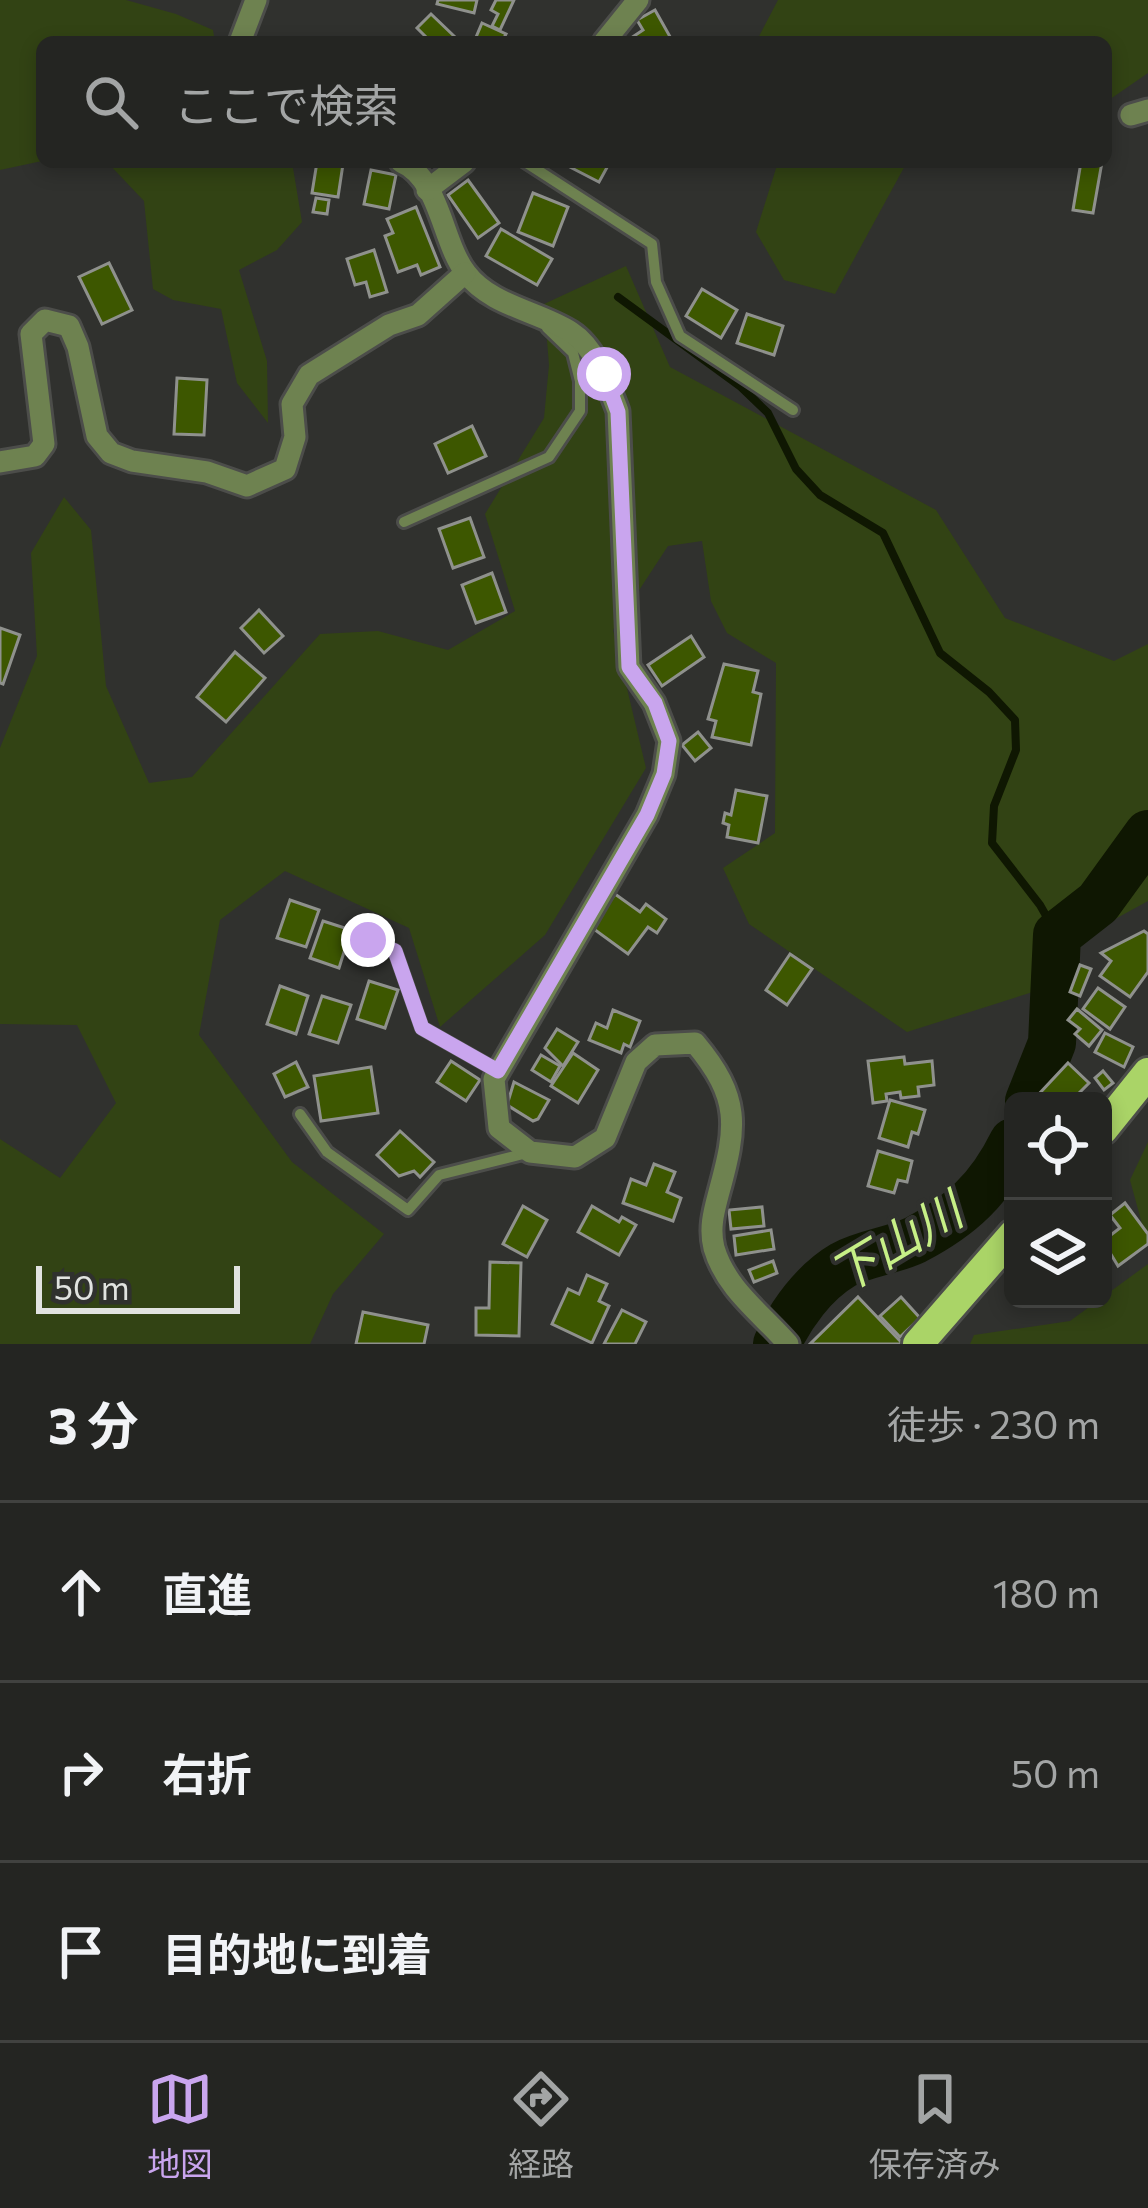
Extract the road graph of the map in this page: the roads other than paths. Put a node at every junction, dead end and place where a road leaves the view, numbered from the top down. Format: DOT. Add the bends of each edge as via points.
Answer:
graph roads {
  1 [pos="256,0"];
  2 [pos="638,0"];
  3 [pos="242,36"];
  4 [pos="609,36"];
  5 [pos="411,168"];
  6 [pos="456,168"];
  7 [pos="534,168"];
  8 [pos="427,190"];
  9 [pos="465,273"];
  10 [pos="534,315"];
  11 [pos="793,410"];
  12 [pos="0,462"];
  13 [pos="404,522"];
  14 [pos="368,940"];
  15 [pos="498,1071"];
  16 [pos="1148,1072"];
  17 [pos="300,1114"];
  18 [pos="1112,1118"];
  19 [pos="530,1152"];
  20 [pos="1004,1245"];
  21 [pos="788,1344"];
  22 [pos="918,1344"];
  1 -- 3 [label="street"];
  2 -- 4 [label="street"];
  5 -- 8 [label="street"];
  6 -- 8 [label="street"];
  7 -- 11 [label="lane" via="652,244 656,282 680,336"];
  8 -- 9 [label="street"];
  9 -- 10 [label="street"];
  9 -- 12 [label="street" via="418,315 309,375 292,404 295,437 285,470 247,485 111,453 97,436 69,326 45,320 31,334 44,444 35,456"];
  10 -- 13 [label="lane" via="573,353 580,411 549,457"];
  10 -- 15 [label="street" via="574,334 604,374 618,412 629,667 669,741 647,815"];
  14 -- 15 [label="lane" via="395,951 422,1028"];
  15 -- 19 [label="street" via="499,1128"];
  16 -- 18 [label="main road"];
  17 -- 19 [label="lane" via="327,1152 408,1210 439,1175"];
  19 -- 21 [label="street" via="575,1157 605,1138 636,1062 655,1045 695,1043 731,1095 713,1246 730,1285"];
  20 -- 22 [label="main road"];
}
